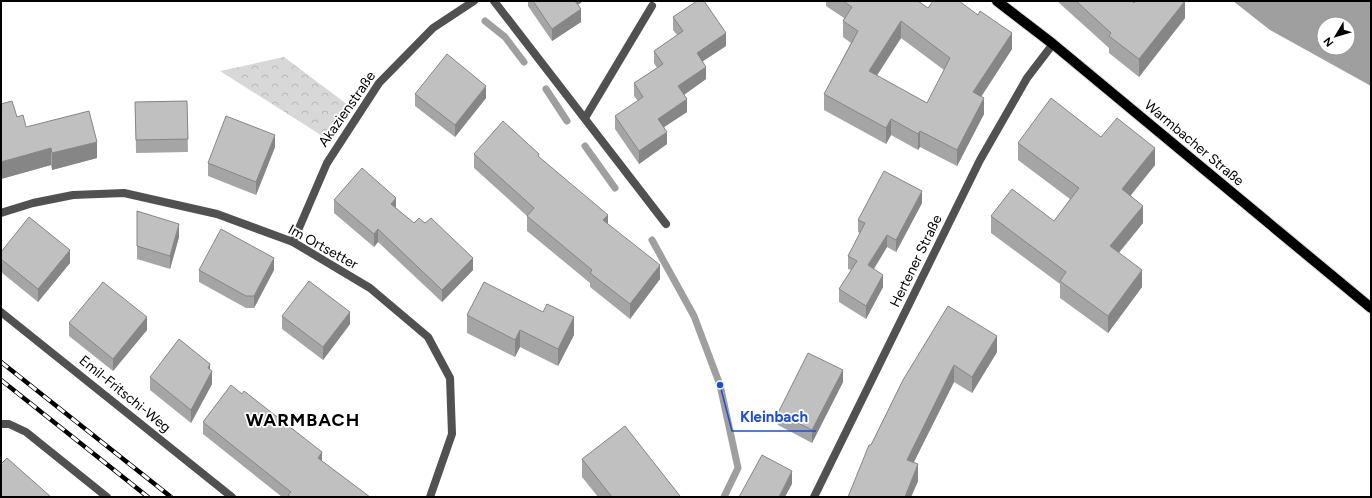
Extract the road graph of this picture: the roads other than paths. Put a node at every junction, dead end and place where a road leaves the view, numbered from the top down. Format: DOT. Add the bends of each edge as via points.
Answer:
graph roads {
  1 [pos="474,1"];
  2 [pos="494,1"];
  3 [pos="997,1"];
  4 [pos="652,6"];
  5 [pos="1053,44"];
  6 [pos="584,118"];
  7 [pos="1,213"];
  8 [pos="666,224"];
  9 [pos="293,242"];
  10 [pos="1371,308"];
  11 [pos="1,312"];
  12 [pos="1,424"];
  13 [pos="107,497"];
  14 [pos="232,497"];
  15 [pos="430,497"];
  16 [pos="814,497"];
  1 -- 9 [label="street, Akazienstraße" via="433,28 379,83 326,162"];
  2 -- 6 [label="street"];
  3 -- 5 [label="main road, Warmbacher Straße"];
  4 -- 6 [label="street"];
  5 -- 10 [label="main road, Warmbacher Straße"];
  5 -- 16 [label="street, Hertener Straße" via="1027,78 980,160"];
  6 -- 8 [label="street"];
  7 -- 9 [label="street, Im Ortsetter" via="33,202 73,195 124,193 217,214"];
  9 -- 15 [label="street, Im Ortsetter" via="370,288 428,337 450,378 452,434"];
  11 -- 14 [label="street, Emil-Fritschi-Weg"];
  12 -- 13 [label="street" via="9,424 26,432"];
}
